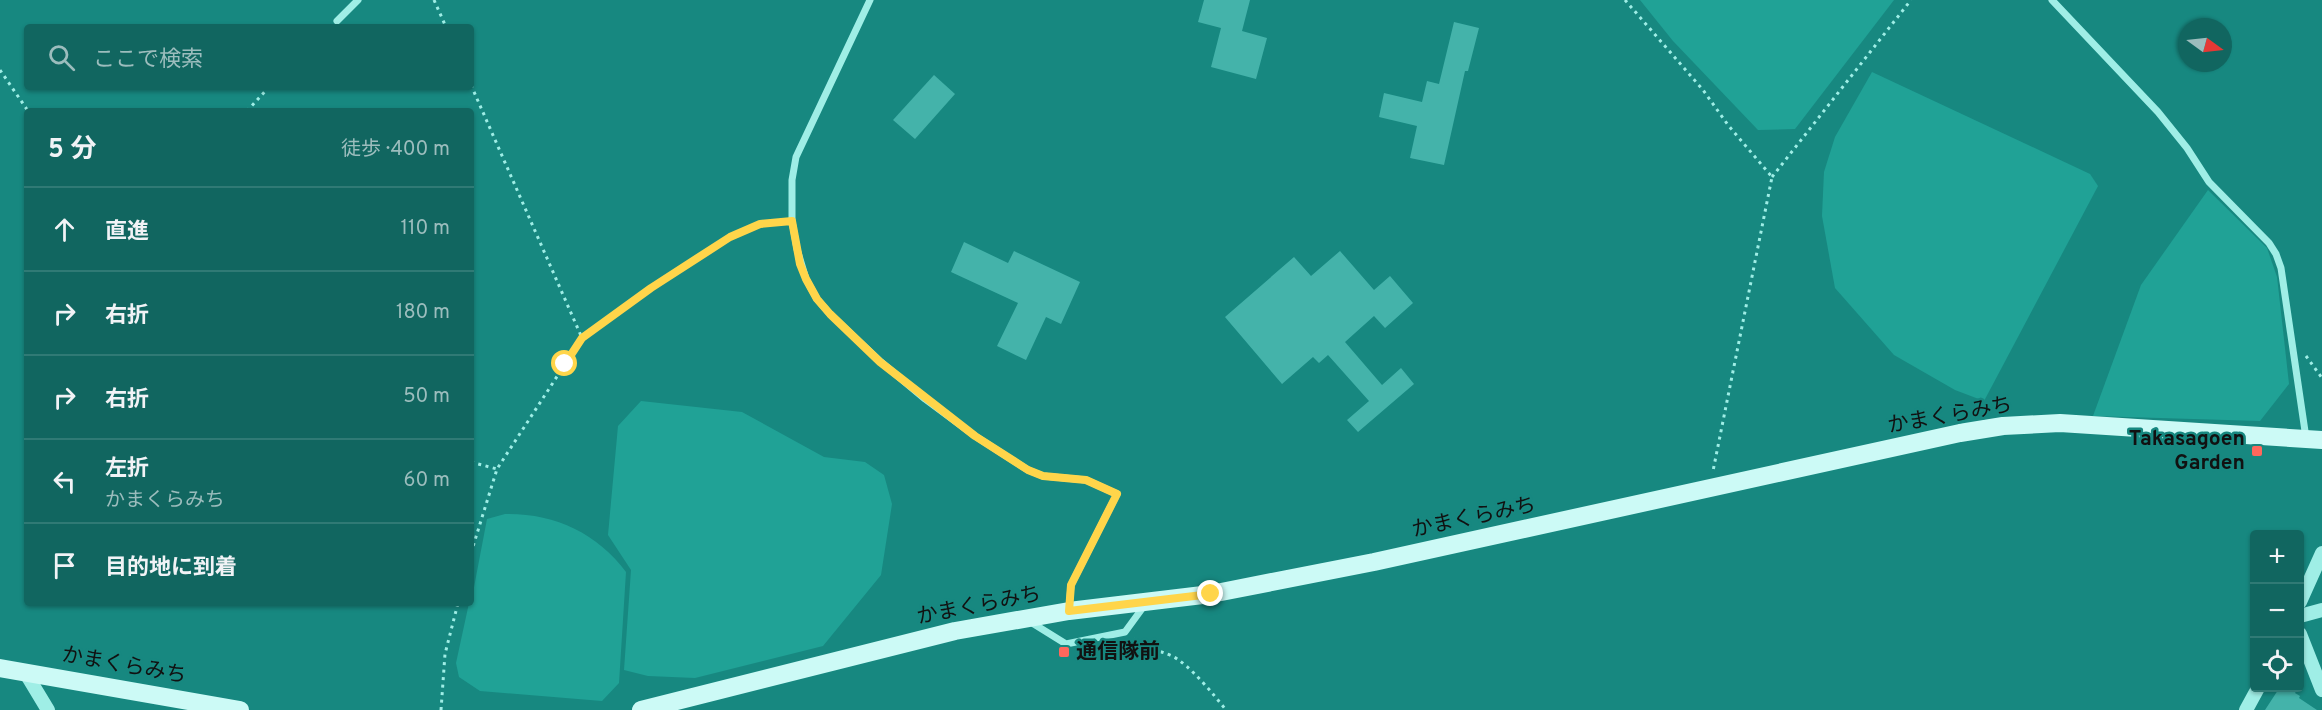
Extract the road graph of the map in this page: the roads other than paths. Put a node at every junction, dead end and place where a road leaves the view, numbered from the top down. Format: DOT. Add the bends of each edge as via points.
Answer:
graph roads {
  1 [pos="358,0"];
  2 [pos="870,0"];
  3 [pos="2052,0"];
  4 [pos="337,21"];
  5 [pos="2314,440"];
  6 [pos="2322,553"];
  7 [pos="2304,593"];
  8 [pos="1147,602"];
  9 [pos="2322,610"];
  10 [pos="1069,611"];
  11 [pos="2304,615"];
  12 [pos="1025,619"];
  13 [pos="2302,638"];
  14 [pos="0,668"];
  15 [pos="25,672"];
  16 [pos="2322,690"];
  17 [pos="2255,692"];
  18 [pos="48,710"];
  19 [pos="240,710"];
  20 [pos="641,710"];
  21 [pos="2246,710"];
  1 -- 4 [label="lane"];
  2 -- 10 [label="lane" via="799,148 793,173 792,221 800,264 817,299 830,314 880,362 975,436 1028,470 1043,476 1086,480 1117,494 1071,585"];
  3 -- 5 [label="lane" via="2158,112 2209,182 2276,254"];
  5 -- 8 [label="main road, かまくらみち" via="2060,423 2003,426 1374,562 1211,594"];
  6 -- 7 [label="street"];
  8 -- 10 [label="main road, かまくらみち"];
  8 -- 12 [label="lane" via="1125,633 1066,644"];
  9 -- 11 [label="street"];
  10 -- 12 [label="main road, かまくらみち"];
  12 -- 20 [label="main road, かまくらみち" via="885,648"];
  13 -- 16 [label="street"];
  14 -- 15 [label="main road, かまくらみち"];
  15 -- 18 [label="street"];
  15 -- 19 [label="main road, かまくらみち"];
  17 -- 21 [label="street"];
}
